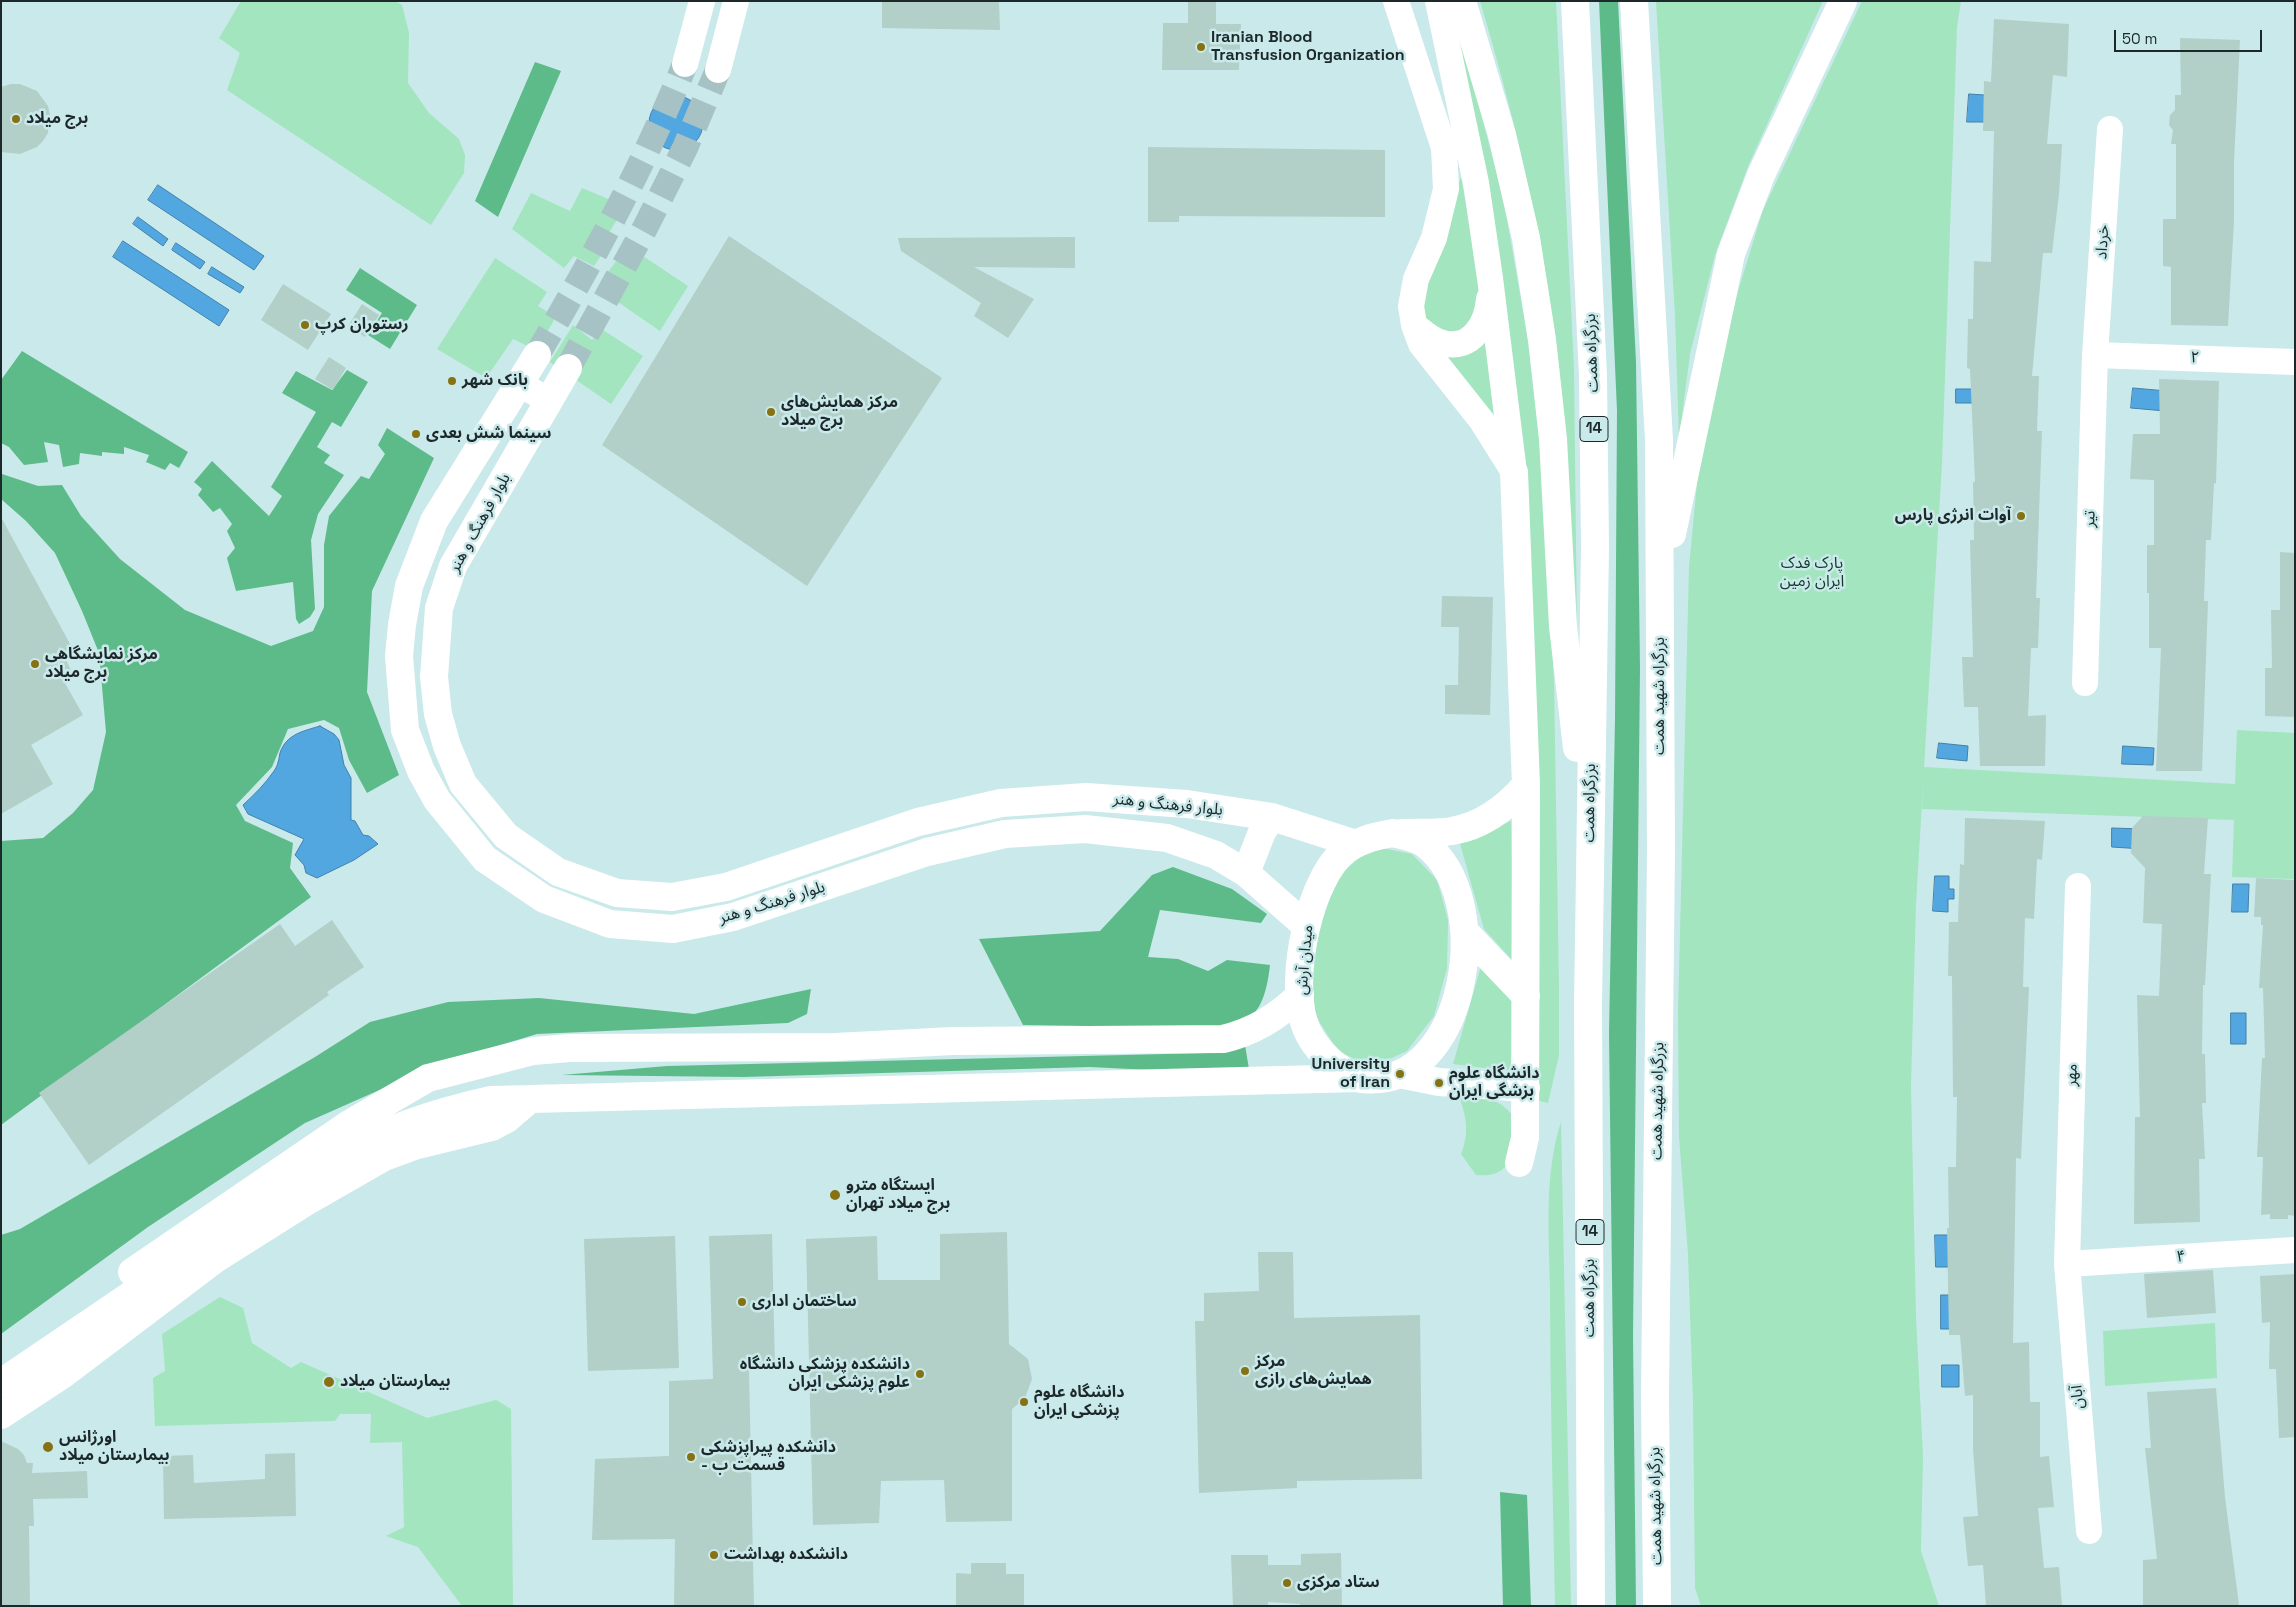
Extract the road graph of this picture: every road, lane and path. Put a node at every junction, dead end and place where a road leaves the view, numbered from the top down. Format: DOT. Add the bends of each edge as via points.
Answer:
graph roads {
  1 [pos="702,1"];
  2 [pos="736,1"];
  3 [pos="1396,1"];
  4 [pos="1438,1"];
  5 [pos="1462,1"];
  6 [pos="1575,1"];
  7 [pos="1634,1"];
  8 [pos="1842,3"];
  9 [pos="685,64"];
  10 [pos="718,70"];
  11 [pos="2110,129"];
  12 [pos="1490,278"];
  13 [pos="1414,325"];
  14 [pos="2095,354"];
  15 [pos="537,355"];
  16 [pos="2295,362"];
  17 [pos="568,368"];
  18 [pos="520,384"];
  19 [pos="550,401"];
  20 [pos="1514,472"];
  21 [pos="1659,597"];
  22 [pos="2084,683"];
  23 [pos="1526,785"];
  24 [pos="1187,804"];
  25 [pos="1272,817"];
  26 [pos="1393,833"];
  27 [pos="1167,838"];
  28 [pos="1356,844"];
  29 [pos="1589,858"];
  30 [pos="1246,873"];
  31 [pos="2078,886"];
  32 [pos="1305,925"];
  33 [pos="1466,932"];
  34 [pos="1300,995"];
  35 [pos="1526,996"];
  36 [pos="1399,1074"];
  37 [pos="1360,1078"];
  38 [pos="1526,1088"];
  39 [pos="530,1099"];
  40 [pos="1519,1163"];
  41 [pos="2295,1250"];
  42 [pos="2067,1264"];
  43 [pos="1,1363"];
  44 [pos="1,1383"];
  45 [pos="1,1415"];
  46 [pos="2089,1531"];
  47 [pos="1591,1606"];
  48 [pos="1657,1606"];
  1 -- 9 [label="street"];
  2 -- 10 [label="street"];
  3 -- 13 [label="street" via="1444,148 1446,189 1434,238 1416,279 1411,306"];
  4 -- 12 [label="street" via="1476,183"];
  5 -- 29 [label="main road" via="1504,144 1526,238 1542,340 1553,439 1563,626"];
  6 -- 29 [label="main road, بزرگراه همت / 14" via="1593,376 1595,547"];
  7 -- 21 [label="main road" via="1659,440"];
  8 -- 21 [label="main road" via="1761,175 1730,254"];
  11 -- 14 [label="street, خرداد"];
  12 -- 13 [label="street" via="1484,321 1475,336 1462,343 1444,344"];
  12 -- 20 [label="street"];
  13 -- 20 [label="street" via="1421,344 1482,420"];
  14 -- 16 [label="street, ۲"];
  14 -- 22 [label="street, تیر"];
  15 -- 18 [label="main road, بلوار فرهنگ و هنر"];
  17 -- 19 [label="main road, بلوار فرهنگ و هنر"];
  18 -- 19 [label="street"];
  18 -- 27 [label="main road, بلوار فرهنگ و هنر" via="434,521 409,586 399,656 404,730 421,771 437,800 485,860 544,900 610,924 673,929 733,917 927,852 1006,834 1085,828"];
  19 -- 24 [label="main road, بلوار فرهنگ و هنر" via="454,566 439,608 434,677 438,714 463,784 506,836 558,872 617,893 672,897 726,887 918,822 1001,803 1086,798"];
  20 -- 23 [label="main road"];
  21 -- 48 [label="main road, بزرگراه شهید همت"];
  23 -- 26 [label="main road" via="1500,810 1475,823 1452,831"];
  23 -- 35 [label="main road"];
  24 -- 25 [label="main road, بلوار فرهنگ و هنر"];
  24 -- 27 [label="main road" via="1193,815 1192,824 1185,833"];
  25 -- 28 [label="main road, بلوار فرهنگ و هنر"];
  25 -- 30 [label="main road" via="1262,832"];
  26 -- 28 [label="main road, میدان آرش" via="1367,838"];
  26 -- 33 [label="main road, میدان آرش" via="1424,843 1447,866 1459,895"];
  27 -- 30 [label="main road, بلوار فرهنگ و هنر" via="1216,855"];
  28 -- 32 [label="main road, میدان آرش" via="1346,850 1328,873"];
  29 -- 47 [label="main road, بزرگراه همت / 14"];
  30 -- 32 [label="main road, بلوار فرهنگ و هنر"];
  31 -- 42 [label="street, مهر"];
  32 -- 34 [label="main road, میدان آرش"];
  33 -- 35 [label="main road"];
  33 -- 36 [label="main road, میدان آرش" via="1464,972 1446,1027 1434,1046"];
  34 -- 37 [label="main road, میدان آرش" via="1303,1022 1314,1043 1329,1060"];
  34 -- 43 [label="main road" via="1267,1022 1244,1034 1223,1039 953,1041 835,1047 570,1048 533,1051 452,1070 428,1078 349,1124"];
  35 -- 38 [label="main road"];
  36 -- 37 [label="main road, میدان آرش" via="1378,1079"];
  36 -- 38 [label="main road" via="1439,1082"];
  37 -- 39 [label="main road"];
  38 -- 40 [label="main road" via="1525,1138"];
  39 -- 44 [label="main road" via="491,1100 455,1108 364,1140"];
  39 -- 45 [label="main road" via="492,1127 414,1146 384,1157 309,1200 214,1260 62,1375"];
  41 -- 42 [label="street, ۴"];
  42 -- 46 [label="street, آبان"];
}
